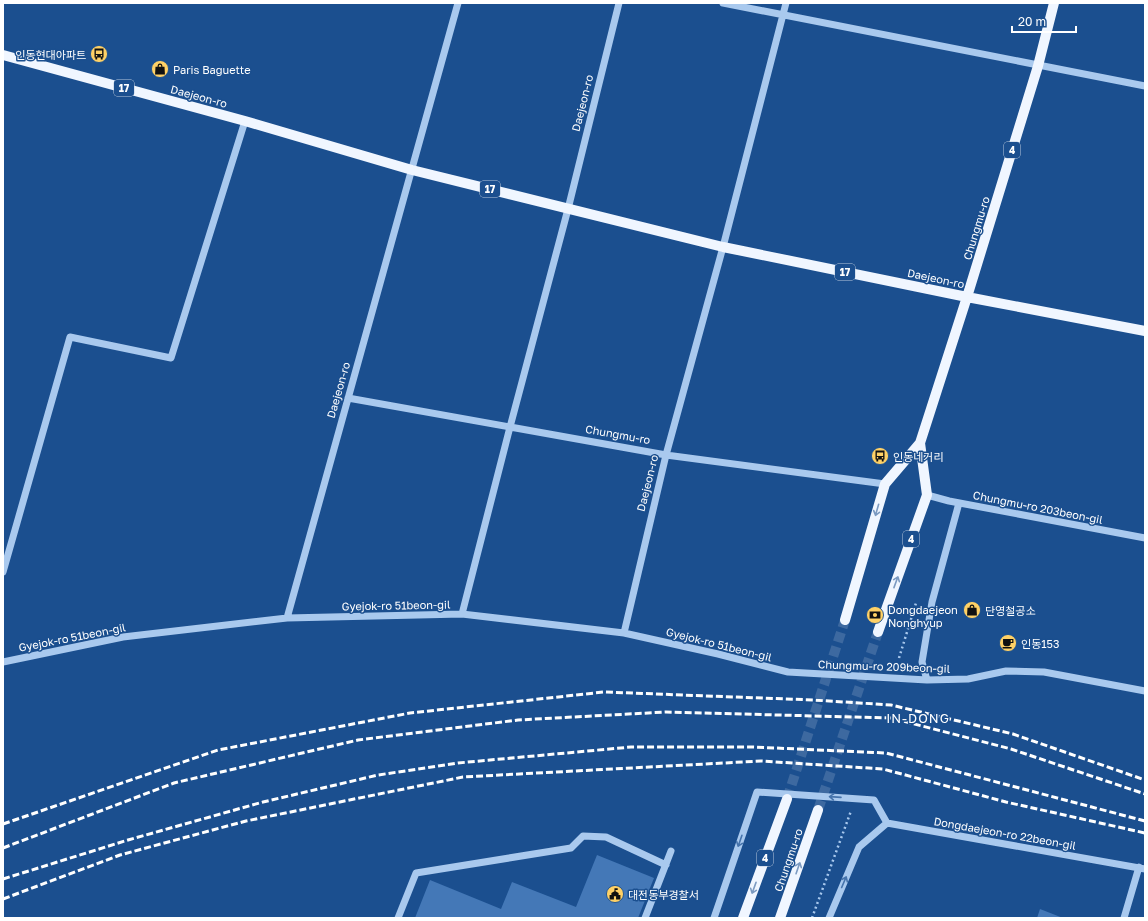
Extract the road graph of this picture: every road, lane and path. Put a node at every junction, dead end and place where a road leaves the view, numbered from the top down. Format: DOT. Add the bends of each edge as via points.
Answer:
graph roads {
  1 [pos="458,3"];
  2 [pos="619,3"];
  3 [pos="723,3"];
  4 [pos="786,3"];
  5 [pos="1054,3"];
  6 [pos="783,15"];
  7 [pos="3,55"];
  8 [pos="1038,66"];
  9 [pos="1145,86"];
  10 [pos="246,122"];
  11 [pos="412,170"];
  12 [pos="568,209"];
  13 [pos="723,247"];
  14 [pos="967,297"];
  15 [pos="1145,331"];
  16 [pos="348,398"];
  17 [pos="510,427"];
  18 [pos="920,442"];
  19 [pos="666,455"];
  20 [pos="885,484"];
  21 [pos="927,495"];
  22 [pos="959,503"];
  23 [pos="1145,538"];
  24 [pos="3,572"];
  25 [pos="462,614"];
  26 [pos="286,618"];
  27 [pos="845,620"];
  28 [pos="878,632"];
  29 [pos="624,633"];
  30 [pos="3,662"];
  31 [pos="788,672"];
  32 [pos="927,680"];
  33 [pos="1145,689"];
  34 [pos="786,799"];
  35 [pos="852,808"];
  36 [pos="818,810"];
  37 [pos="887,823"];
  38 [pos="671,851"];
  39 [pos="666,864"];
  40 [pos="1142,868"];
  41 [pos="398,918"];
  42 [pos="645,918"];
  43 [pos="714,918"];
  44 [pos="743,918"];
  45 [pos="780,918"];
  46 [pos="812,918"];
  47 [pos="830,918"];
  48 [pos="1124,918"];
  1 -- 11 [label="street, Daejeon-ro"];
  2 -- 12 [label="street, Daejeon-ro"];
  3 -- 6 [label="street"];
  4 -- 6 [label="street, Daejeon-ro"];
  5 -- 8 [label="main road, Chungmu-ro / 4"];
  6 -- 8 [label="street"];
  6 -- 13 [label="street, Daejeon-ro"];
  7 -- 10 [label="main road, Daejeon-ro / 17"];
  8 -- 9 [label="street"];
  8 -- 14 [label="main road, Chungmu-ro / 4"];
  10 -- 11 [label="main road, Daejeon-ro / 17"];
  10 -- 24 [label="street" via="171,358 70,338"];
  11 -- 12 [label="main road, Daejeon-ro / 17"];
  11 -- 16 [label="street, Daejeon-ro"];
  12 -- 13 [label="main road, Daejeon-ro / 17"];
  12 -- 17 [label="street, Daejeon-ro"];
  13 -- 14 [label="main road, Daejeon-ro / 17"];
  13 -- 19 [label="street, Daejeon-ro"];
  14 -- 15 [label="main road, Daejeon-ro / 17"];
  14 -- 18 [label="main road, Chungmu-ro / 4"];
  16 -- 17 [label="street, Chungmu-ro"];
  16 -- 26 [label="street, Daejeon-ro"];
  17 -- 19 [label="street, Chungmu-ro"];
  17 -- 25 [label="street, Daejeon-ro"];
  18 -- 20 [label="main road, Chungmu-ro / 4"];
  18 -- 21 [label="main road, Chungmu-ro / 4"];
  19 -- 20 [label="street, Chungmu-ro"];
  19 -- 29 [label="street, Daejeon-ro"];
  20 -- 27 [label="main road, Chungmu-ro / 4, one-way"];
  21 -- 22 [label="street, Chungmu-ro 203beon-gil"];
  28 -- 21 [label="main road, Chungmu-ro / 4, one-way"];
  22 -- 23 [label="street, Chungmu-ro 203beon-gil"];
  22 -- 32 [label="street" via="932,602 922,662"];
  25 -- 26 [label="street, Gyejok-ro 51beon-gil"];
  25 -- 29 [label="street, Gyejok-ro 51beon-gil"];
  26 -- 30 [label="street, Gyejok-ro 51beon-gil" via="123,637"];
  29 -- 31 [label="street, Gyejok-ro 51beon-gil"];
  31 -- 32 [label="street, Chungmu-ro 209beon-gil"];
  32 -- 33 [label="street, Chungmu-ro 209beon-gil" via="968,679 1006,671 1044,672"];
  34 -- 44 [label="main road, Chungmu-ro / 4, one-way"];
  35 -- 46 [label="path"];
  45 -- 36 [label="main road, Chungmu-ro, one-way"];
  37 -- 40 [label="street, Dongdaejeon-ro 22beon-gil"];
  37 -- 43 [label="street, one-way" via="874,800 757,792"];
  47 -- 37 [label="street, one-way" via="859,847"];
  38 -- 39 [label="street"];
  39 -- 41 [label="street" via="606,837 583,836 571,848 416,873"];
  39 -- 42 [label="street"];
  40 -- 48 [label="street"];
}
